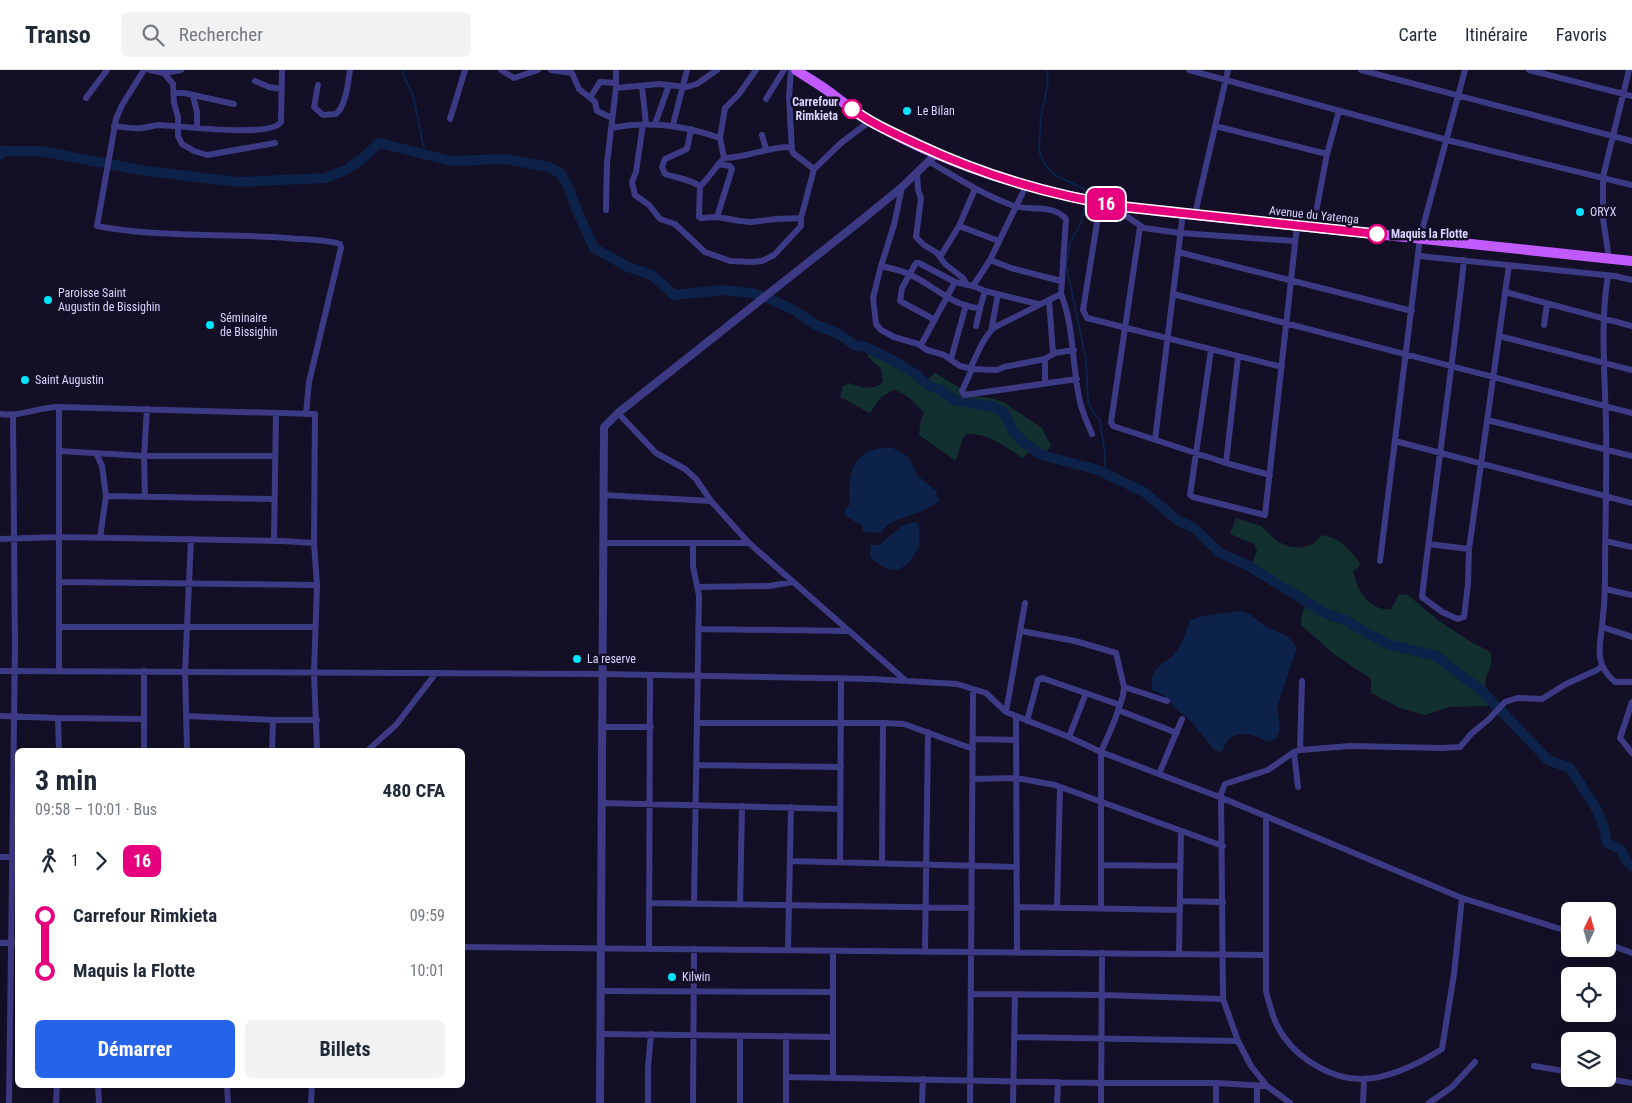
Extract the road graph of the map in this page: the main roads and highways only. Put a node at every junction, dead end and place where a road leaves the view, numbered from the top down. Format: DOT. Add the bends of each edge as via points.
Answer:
graph roads {
  1 [pos="796,70"];
  2 [pos="1632,261"];
  1 -- 2 [label="main road, Avenue du Yatenga" via="870,121 936,153 1026,186 1096,202"];
}
